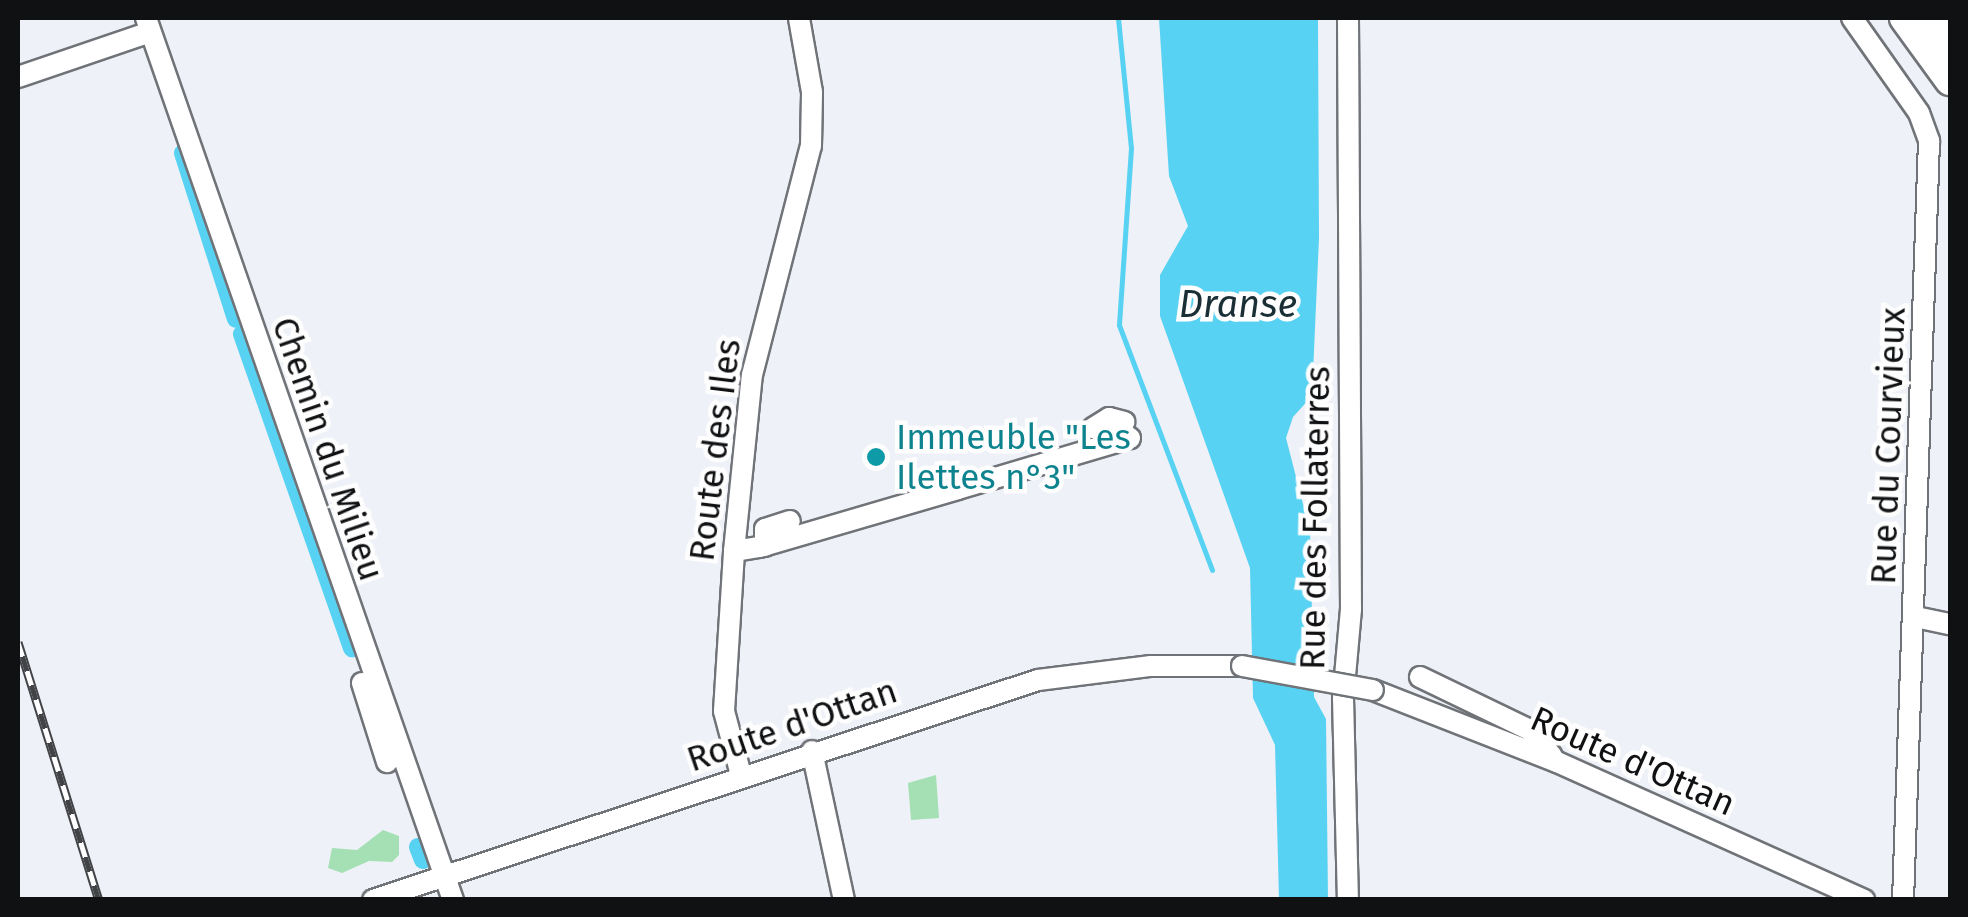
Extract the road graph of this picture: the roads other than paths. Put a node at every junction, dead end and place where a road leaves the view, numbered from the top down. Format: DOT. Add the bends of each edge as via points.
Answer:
graph roads {
  1 [pos="799,18"];
  2 [pos="1348,18"];
  3 [pos="1852,18"];
  4 [pos="1905,18"];
  5 [pos="1933,18"];
  6 [pos="148,25"];
  7 [pos="1950,42"];
  8 [pos="18,77"];
  9 [pos="1950,80"];
  10 [pos="1093,428"];
  11 [pos="790,520"];
  12 [pos="765,546"];
  13 [pos="734,552"];
  14 [pos="1916,617"];
  15 [pos="1950,624"];
  16 [pos="357,664"];
  17 [pos="1420,677"];
  18 [pos="812,750"];
  19 [pos="387,762"];
  20 [pos="1557,762"];
  21 [pos="741,775"];
  22 [pos="446,878"];
  23 [pos="373,900"];
  24 [pos="453,900"];
  25 [pos="844,900"];
  26 [pos="1348,900"];
  27 [pos="1864,900"];
  28 [pos="1903,900"];
  1 -- 13 [label="street, Route des Iles" via="812,92 811,146 752,374"];
  2 -- 26 [label="street, Rue des Follaterres"];
  3 -- 14 [label="street, Rue du Courvieux" via="1919,113 1929,141"];
  4 -- 9 [label="highway"];
  5 -- 7 [label="highway"];
  6 -- 8 [label="street"];
  6 -- 22 [label="street, Chemin du Milieu"];
  10 -- 12 [label="street" via="1120,416 1122,440"];
  11 -- 12 [label="street" via="764,529"];
  12 -- 13 [label="street"];
  13 -- 21 [label="street, Route des Iles" via="724,711"];
  14 -- 15 [label="street"];
  14 -- 28 [label="street, Rue du Courvieux"];
  16 -- 19 [label="street"];
  17 -- 20 [label="street" via="1530,730"];
  18 -- 20 [label="street, Route d'Ottan, bridge" via="1038,680 1108,669 1232,666 1372,690"];
  18 -- 21 [label="street, Route d'Ottan"];
  18 -- 25 [label="street"];
  20 -- 27 [label="street, Route d'Ottan"];
  21 -- 22 [label="street, Route d'Ottan"];
  22 -- 23 [label="street, Route d'Ottan"];
  22 -- 24 [label="street, Chemin du Milieu"];
}
